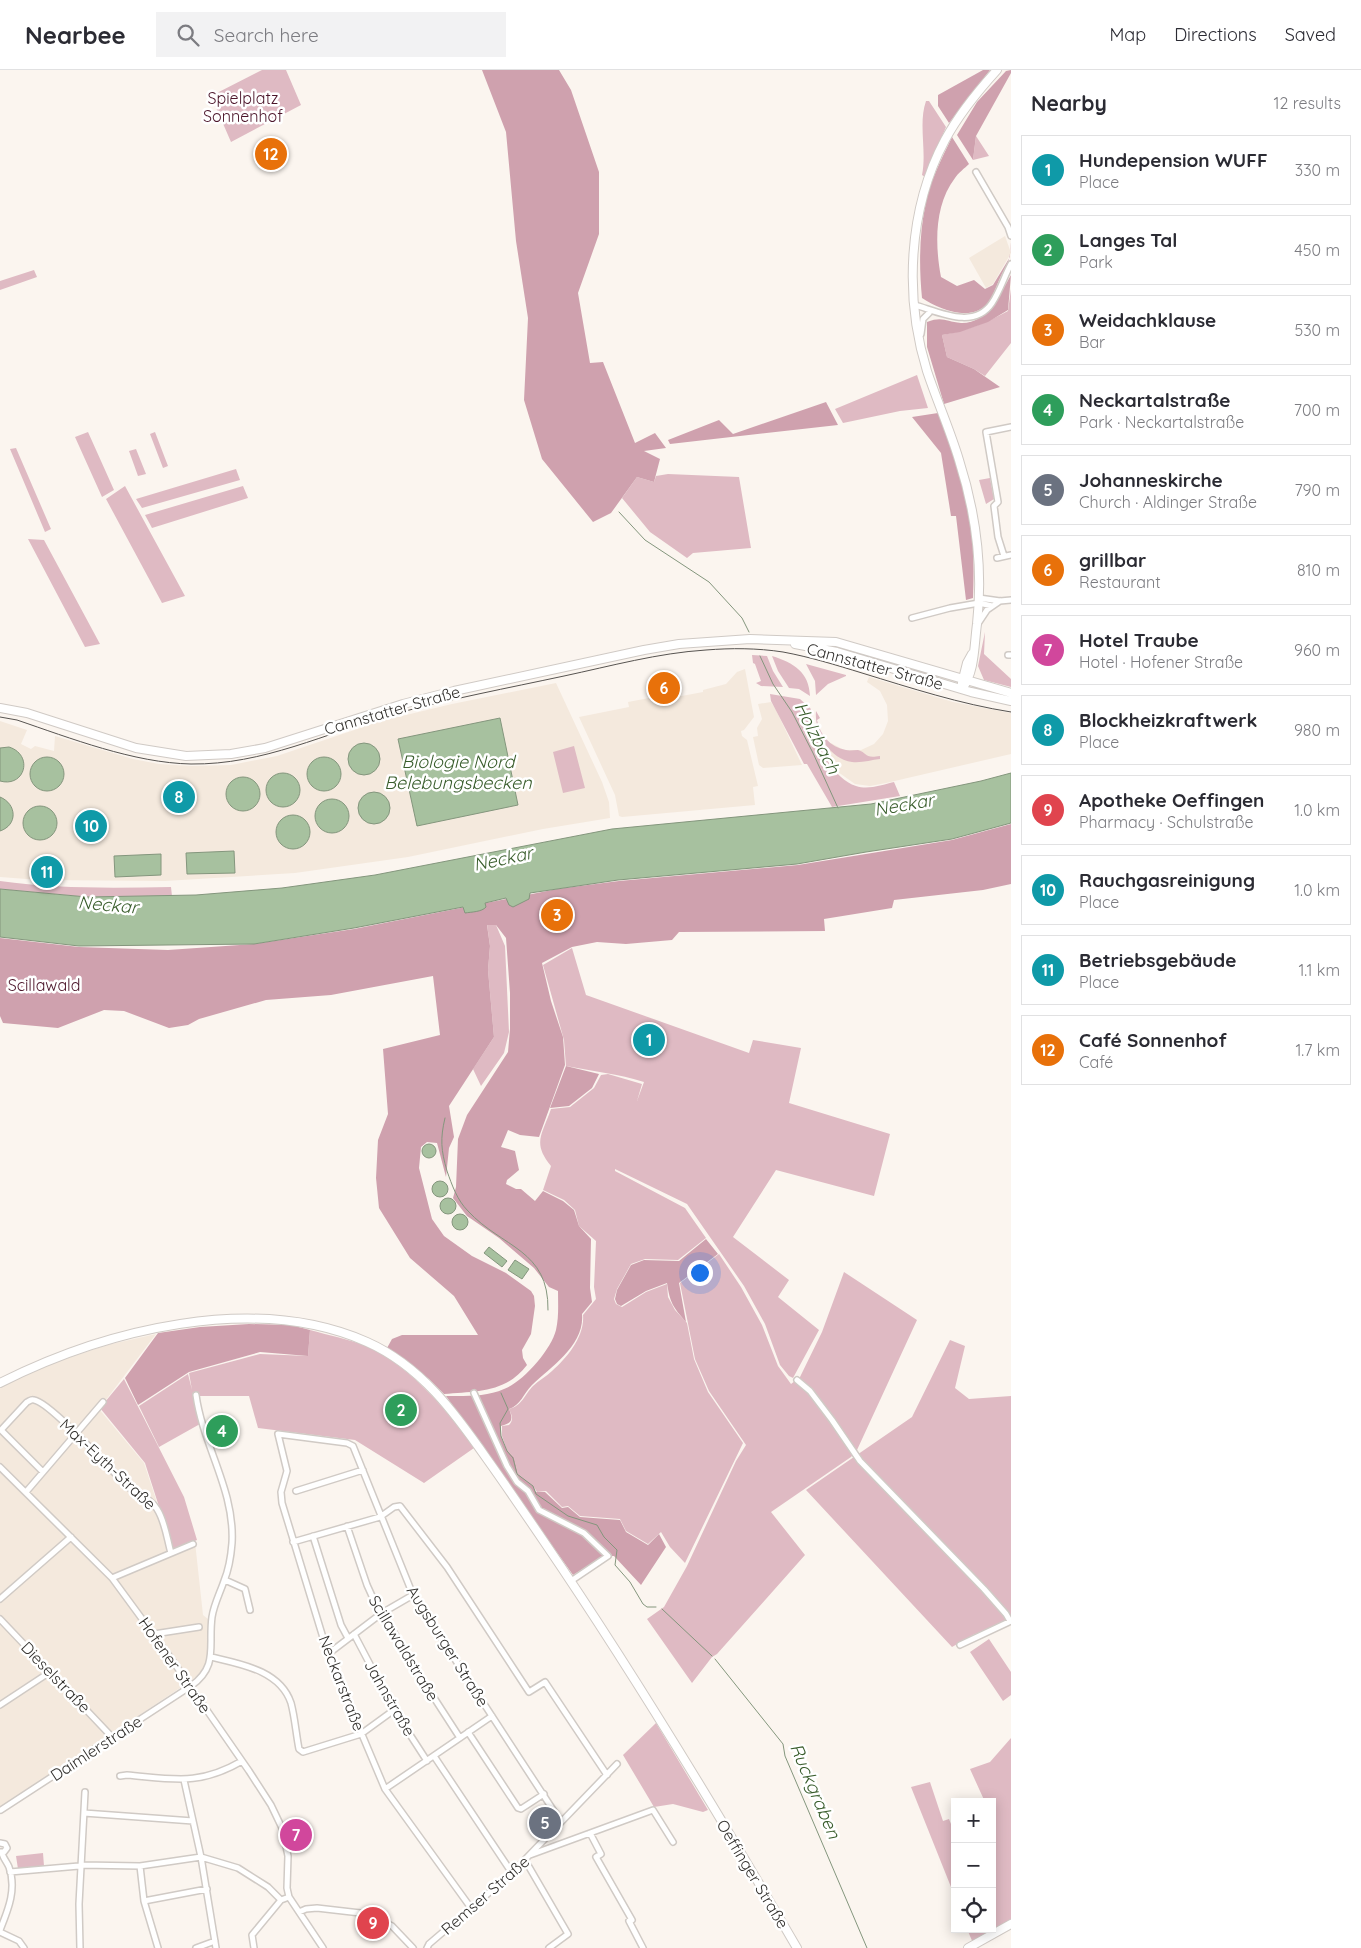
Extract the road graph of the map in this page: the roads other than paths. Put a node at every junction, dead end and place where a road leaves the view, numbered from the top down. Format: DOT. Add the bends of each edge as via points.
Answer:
graph roads {
  1 [pos="997,70"];
  2 [pos="976,172"];
  3 [pos="1011,236"];
  4 [pos="1011,264"];
  5 [pos="915,309"];
  6 [pos="929,313"];
  7 [pos="942,313"];
  8 [pos="920,342"];
  9 [pos="1011,426"];
  10 [pos="1011,555"];
  11 [pos="1004,556"];
  12 [pos="997,558"];
  13 [pos="1011,600"];
  14 [pos="979,601"];
  15 [pos="1000,601"];
  16 [pos="992,606"];
  17 [pos="912,618"];
  18 [pos="977,626"];
  19 [pos="788,641"];
  20 [pos="973,651"];
  21 [pos="972,670"];
  22 [pos="965,681"];
  23 [pos="987,687"];
  24 [pos="962,690"];
  25 [pos="1011,693"];
  26 [pos="1011,701"];
  27 [pos="0,708"];
  28 [pos="797,1380"];
  29 [pos="0,1383"];
  30 [pos="474,1393"];
  31 [pos="196,1395"];
  32 [pos="103,1402"];
  33 [pos="76,1433"];
  34 [pos="278,1434"];
  35 [pos="0,1467"];
  36 [pos="363,1470"];
  37 [pos="42,1472"];
  38 [pos="296,1491"];
  39 [pos="26,1492"];
  40 [pos="380,1517"];
  41 [pos="347,1526"];
  42 [pos="313,1536"];
  43 [pos="70,1537"];
  44 [pos="293,1542"];
  45 [pos="193,1544"];
  46 [pos="171,1553"];
  47 [pos="112,1578"];
  48 [pos="225,1580"];
  49 [pos="571,1581"];
  50 [pos="413,1595"];
  51 [pos="0,1599"];
  52 [pos="250,1610"];
  53 [pos="382,1613"];
  54 [pos="0,1619"];
  55 [pos="1010,1621"];
  56 [pos="199,1627"];
  57 [pos="154,1634"];
  58 [pos="354,1634"];
  59 [pos="348,1638"];
  60 [pos="960,1645"];
  61 [pos="328,1654"];
  62 [pos="211,1657"];
  63 [pos="50,1672"];
  64 [pos="190,1686"];
  65 [pos="0,1705"];
  66 [pos="394,1710"];
  67 [pos="492,1716"];
  68 [pos="468,1732"];
  69 [pos="361,1734"];
  70 [pos="112,1737"];
  71 [pos="460,1738"];
  72 [pos="434,1756"];
  73 [pos="242,1761"];
  74 [pos="427,1762"];
  75 [pos="617,1764"];
  76 [pos="607,1775"];
  77 [pos="120,1776"];
  78 [pos="184,1780"];
  79 [pos="385,1789"];
  80 [pos="85,1792"];
  81 [pos="544,1794"];
  82 [pos="1,1810"];
  83 [pos="84,1813"];
  84 [pos="193,1821"];
  85 [pos="561,1822"];
  86 [pos="590,1833"];
  87 [pos="0,1837"];
  88 [pos="673,1842"];
  89 [pos="1,1843"];
  90 [pos="1,1852"];
  91 [pos="201,1857"];
  92 [pos="527,1858"];
  93 [pos="80,1865"];
  94 [pos="140,1866"];
  95 [pos="10,1872"];
  96 [pos="512,1873"];
  97 [pos="207,1889"];
  98 [pos="290,1897"];
  99 [pos="281,1900"];
  100 [pos="144,1901"];
  101 [pos="471,1908"];
  102 [pos="299,1912"];
  103 [pos="1011,1924"];
  104 [pos="0,1931"];
  105 [pos="215,1941"];
  106 [pos="24,1948"];
  107 [pos="80,1948"];
  108 [pos="158,1948"];
  109 [pos="196,1948"];
  110 [pos="216,1948"];
  111 [pos="254,1948"];
  112 [pos="323,1948"];
  113 [pos="413,1948"];
  114 [pos="426,1948"];
  115 [pos="549,1948"];
  116 [pos="642,1948"];
  117 [pos="797,1948"];
  118 [pos="968,1948"];
  1 -- 5 [label="main road" via="956,121 944,140 930,175 917,225 913,279"];
  2 -- 3 [label="street"];
  4 -- 7 [label="street" via="990,306 979,314 961,318"];
  5 -- 6 [label="street"];
  5 -- 7 [label="street"];
  5 -- 8 [label="main road"];
  6 -- 7 [label="street"];
  6 -- 8 [label="street" via="923,319"];
  8 -- 14 [label="main road" via="971,504 978,543"];
  9 -- 11 [label="street" via="986,432 998,502 994,506 998,537"];
  10 -- 11 [label="street"];
  11 -- 12 [label="street"];
  13 -- 15 [label="street, Cannstatter Straße"];
  14 -- 15 [label="street, Cannstatter Straße"];
  14 -- 16 [label="street"];
  14 -- 17 [label="street"];
  14 -- 18 [label="main road, Cannstatter Straße"];
  15 -- 16 [label="street, Cannstatter Straße"];
  16 -- 18 [label="street, Cannstatter Straße"];
  18 -- 20 [label="main road, Cannstatter Straße"];
  19 -- 22 [label="main road, Cannstatter Straße" via="846,644"];
  19 -- 24 [label="main road, Cannstatter Straße"];
  19 -- 27 [label="main road, Cannstatter Straße" via="727,639 644,650 454,691 395,706 265,748 232,754 186,756 136,748 27,713"];
  20 -- 21 [label="main road, Cannstatter Straße"];
  20 -- 22 [label="main road, Cannstatter Straße"];
  21 -- 22 [label="main road, Cannstatter Straße"];
  21 -- 23 [label="main road"];
  22 -- 23 [label="main road"];
  22 -- 24 [label="main road, Cannstatter Straße"];
  23 -- 25 [label="main road"];
  24 -- 26 [label="main road"];
  28 -- 55 [label="street" via="810,1391 860,1461 984,1589"];
  29 -- 49 [label="main road, Oeffinger Straße" via="42,1363 105,1341 179,1325 248,1320 292,1321 348,1335 385,1352 425,1381 452,1410"];
  30 -- 49 [label="street" via="507,1466 540,1510 584,1533 608,1556"];
  31 -- 48 [label="street" via="231,1516 230,1564"];
  32 -- 33 [label="street"];
  33 -- 37 [label="street"];
  33 -- 37 [label="street, Max-Eyth-Straße" via="36,1400 32,1400 1,1430"];
  33 -- 46 [label="street, Max-Eyth-Straße" via="129,1488 151,1500 158,1510"];
  34 -- 36 [label="street, Augsburger Straße" via="350,1444"];
  34 -- 44 [label="street, Neckarstraße" via="287,1470 281,1492 282,1503"];
  35 -- 39 [label="street, Hofener Straße"];
  36 -- 38 [label="street"];
  36 -- 40 [label="street, Augsburger Straße"];
  37 -- 39 [label="street"];
  39 -- 43 [label="street, Hofener Straße"];
  40 -- 41 [label="street"];
  40 -- 50 [label="street, Augsburger Straße"];
  40 -- 76 [label="street" via="397,1505 405,1512 447,1567 529,1692 545,1682"];
  41 -- 42 [label="street"];
  41 -- 53 [label="street, Scillawaldstraße" via="367,1585"];
  42 -- 44 [label="street"];
  42 -- 59 [label="street"];
  43 -- 47 [label="street, Hofener Straße"];
  43 -- 51 [label="street"];
  44 -- 61 [label="street, Neckarstraße"];
  45 -- 46 [label="street"];
  46 -- 47 [label="street"];
  47 -- 57 [label="street, Hofener Straße"];
  48 -- 52 [label="street" via="245,1589"];
  48 -- 62 [label="street" via="212,1618"];
  49 -- 117 [label="main road, Oeffinger Straße" via="698,1782"];
  50 -- 53 [label="street"];
  50 -- 67 [label="street, Augsburger Straße"];
  53 -- 58 [label="street"];
  53 -- 71 [label="street, Scillawaldstraße"];
  54 -- 63 [label="street, Dieselstraße"];
  55 -- 60 [label="street"];
  56 -- 57 [label="street"];
  57 -- 64 [label="street, Hofener Straße"];
  58 -- 59 [label="street"];
  58 -- 66 [label="street, Jahnstraße"];
  59 -- 61 [label="street"];
  61 -- 69 [label="street, Neckarstraße"];
  62 -- 64 [label="street, Daimlerstraße" via="203,1675"];
  62 -- 69 [label="street" via="252,1668 273,1678 291,1704 301,1752"];
  63 -- 65 [label="street"];
  63 -- 70 [label="street, Dieselstraße"];
  64 -- 70 [label="street, Daimlerstraße"];
  64 -- 73 [label="street, Hofener Straße"];
  66 -- 69 [label="street"];
  66 -- 74 [label="street, Jahnstraße"];
  67 -- 68 [label="street"];
  67 -- 81 [label="street, Augsburger Straße"];
  68 -- 71 [label="street"];
  68 -- 81 [label="street" via="518,1808"];
  69 -- 79 [label="street, Neckarstraße"];
  70 -- 82 [label="street, Daimlerstraße"];
  71 -- 72 [label="street"];
  72 -- 74 [label="street"];
  72 -- 96 [label="street"];
  73 -- 78 [label="street" via="214,1775"];
  73 -- 98 [label="street, Hofener Straße" via="271,1804 282,1828 288,1856 287,1888"];
  74 -- 79 [label="street"];
  75 -- 76 [label="street"];
  76 -- 85 [label="street"];
  77 -- 78 [label="street"];
  78 -- 84 [label="street"];
  79 -- 101 [label="street, Neckarstraße"];
  80 -- 83 [label="street"];
  81 -- 85 [label="street, Augsburger Straße"];
  83 -- 84 [label="street"];
  83 -- 93 [label="street"];
  84 -- 91 [label="street"];
  85 -- 92 [label="street"];
  86 -- 88 [label="street, Remser Straße" via="653,1810"];
  86 -- 92 [label="street, Remser Straße"];
  86 -- 116 [label="street" via="602,1854 596,1857 631,1920"];
  87 -- 89 [label="street"];
  89 -- 90 [label="street" via="7,1848"];
  90 -- 95 [label="street"];
  91 -- 94 [label="street"];
  91 -- 97 [label="street"];
  91 -- 99 [label="street" via="238,1868 268,1887"];
  92 -- 96 [label="street, Remser Straße"];
  92 -- 115 [label="street" via="568,1934"];
  93 -- 94 [label="street"];
  93 -- 95 [label="street"];
  93 -- 107 [label="street"];
  94 -- 100 [label="street"];
  95 -- 104 [label="street" via="12,1896"];
  96 -- 101 [label="street, Remser Straße"];
  97 -- 100 [label="street"];
  97 -- 105 [label="street"];
  98 -- 99 [label="street"];
  98 -- 102 [label="street"];
  99 -- 111 [label="street" via="252,1936"];
  100 -- 108 [label="street"];
  101 -- 114 [label="street, Remser Straße"];
  102 -- 112 [label="street"];
  102 -- 113 [label="street" via="317,1908 369,1914 392,1926"];
  103 -- 118 [label="main road"];
  104 -- 106 [label="street" via="19,1941"];
  105 -- 109 [label="street"];
  105 -- 110 [label="street"];
}
